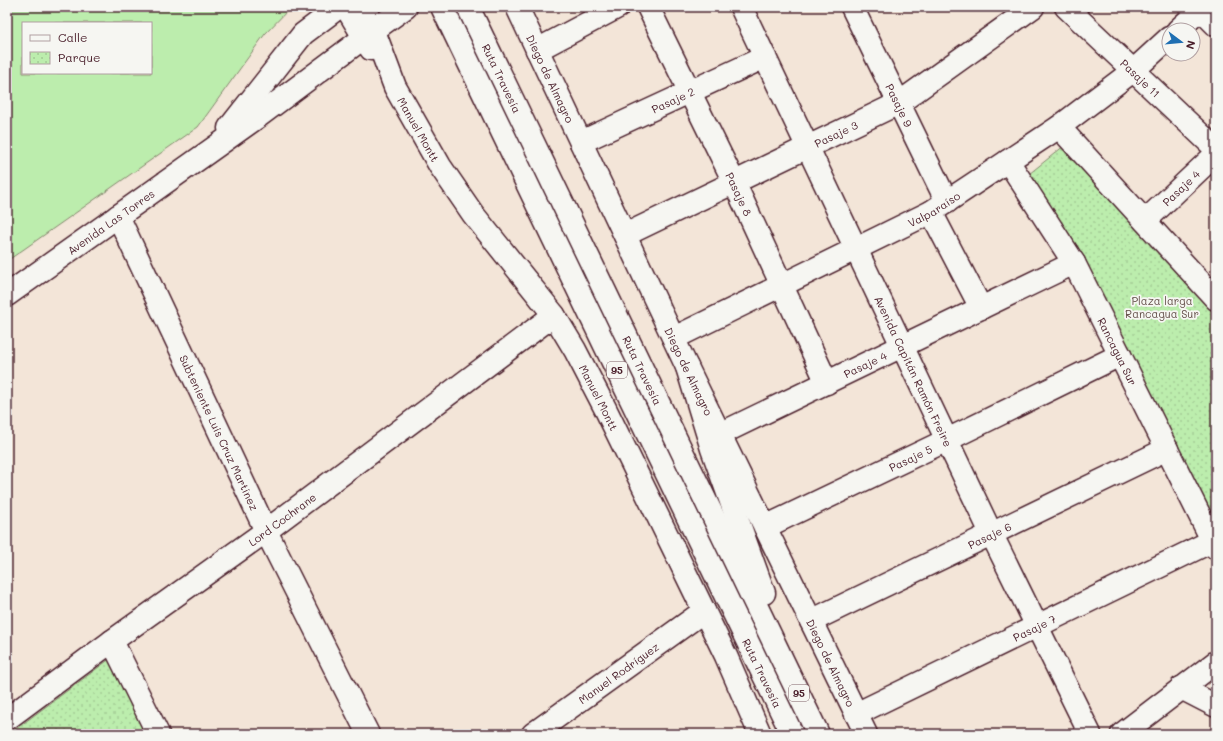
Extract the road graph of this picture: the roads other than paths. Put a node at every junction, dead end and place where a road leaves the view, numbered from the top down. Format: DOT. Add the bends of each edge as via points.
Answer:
graph roads {
  1 [pos="339,7"];
  2 [pos="346,7"];
  3 [pos="364,7"];
  4 [pos="442,7"];
  5 [pos="468,7"];
  6 [pos="517,7"];
  7 [pos="618,7"];
  8 [pos="648,7"];
  9 [pos="741,7"];
  10 [pos="852,7"];
  11 [pos="1033,7"];
  12 [pos="1066,7"];
  13 [pos="1200,8"];
  14 [pos="403,9"];
  15 [pos="1186,22"];
  16 [pos="1216,25"];
  17 [pos="369,34"];
  18 [pos="1161,45"];
  19 [pos="537,50"];
  20 [pos="765,57"];
  21 [pos="1134,70"];
  22 [pos="689,91"];
  23 [pos="898,103"];
  24 [pos="1059,127"];
  25 [pos="581,142"];
  26 [pos="808,146"];
  27 [pos="214,147"];
  28 [pos="1216,149"];
  29 [pos="1216,154"];
  30 [pos="1008,161"];
  31 [pos="734,182"];
  32 [pos="939,207"];
  33 [pos="118,216"];
  34 [pos="1145,221"];
  35 [pos="625,235"];
  36 [pos="856,249"];
  37 [pos="1074,264"];
  38 [pos="782,285"];
  39 [pos="7,295"];
  40 [pos="1216,298"];
  41 [pos="982,308"];
  42 [pos="554,315"];
  43 [pos="674,338"];
  44 [pos="902,346"];
  45 [pos="1120,355"];
  46 [pos="687,367"];
  47 [pos="827,383"];
  48 [pos="720,434"];
  49 [pos="947,440"];
  50 [pos="1166,448"];
  51 [pos="766,527"];
  52 [pos="266,532"];
  53 [pos="992,534"];
  54 [pos="1214,545"];
  55 [pos="704,611"];
  56 [pos="811,621"];
  57 [pos="1037,626"];
  58 [pos="112,641"];
  59 [pos="779,653"];
  60 [pos="1216,662"];
  61 [pos="1181,688"];
  62 [pos="1216,706"];
  63 [pos="856,714"];
  64 [pos="7,719"];
  65 [pos="158,734"];
  66 [pos="368,734"];
  67 [pos="533,734"];
  68 [pos="760,734"];
  69 [pos="792,734"];
  70 [pos="818,734"];
  71 [pos="866,734"];
  72 [pos="1090,734"];
  73 [pos="1122,734"];
  1 -- 27 [label="main road, Avenida Las Torres" via="303,34"];
  2 -- 17 [label="main road, Manuel Montt"];
  3 -- 17 [label="main road, Manuel Montt"];
  4 -- 69 [label="main road, Ruta Travesía / 95"];
  5 -- 59 [label="main road, Ruta Travesía / 95"];
  6 -- 19 [label="main road, Diego de Almagro"];
  7 -- 19 [label="main road"];
  8 -- 22 [label="main road, Pasaje 8"];
  9 -- 20 [label="main road, Avenida Capitán Ramón Freire"];
  10 -- 23 [label="main road, Pasaje 9"];
  11 -- 23 [label="main road, Pasaje 3"];
  12 -- 21 [label="main road, Pasaje 11"];
  13 -- 15 [label="main road"];
  13 -- 16 [label="main road"];
  14 -- 17 [label="main road, Avenida Las Torres"];
  17 -- 27 [label="main road, Avenida Las Torres"];
  17 -- 42 [label="main road, Manuel Montt" via="395,87 453,188"];
  18 -- 21 [label="main road, Valparaíso"];
  19 -- 25 [label="main road, Diego de Almagro"];
  20 -- 22 [label="main road, Pasaje 2"];
  20 -- 26 [label="main road, Avenida Capitán Ramón Freire"];
  21 -- 24 [label="main road, Valparaíso"];
  21 -- 28 [label="main road, Pasaje 11"];
  22 -- 25 [label="main road, Pasaje 2"];
  22 -- 31 [label="main road, Pasaje 8"];
  23 -- 26 [label="main road, Pasaje 3"];
  23 -- 32 [label="main road, Pasaje 9"];
  24 -- 30 [label="main road, Valparaíso"];
  24 -- 34 [label="main road"];
  25 -- 35 [label="main road, Diego de Almagro"];
  26 -- 31 [label="main road, Pasaje 3"];
  26 -- 36 [label="main road, Avenida Capitán Ramón Freire"];
  27 -- 33 [label="main road, Avenida Las Torres"];
  29 -- 34 [label="main road, Pasaje 4"];
  30 -- 32 [label="main road, Valparaíso"];
  30 -- 37 [label="main road, Rancagua Sur"];
  31 -- 35 [label="main road, Pasaje 3"];
  31 -- 38 [label="main road, Pasaje 8"];
  32 -- 36 [label="main road, Valparaíso"];
  32 -- 41 [label="main road, Pasaje 9"];
  33 -- 39 [label="main road, Avenida Las Torres"];
  33 -- 52 [label="main road, Subteniente Luis Cruz Martínez"];
  34 -- 40 [label="main road"];
  35 -- 43 [label="main road, Diego de Almagro"];
  36 -- 38 [label="main road, Valparaíso"];
  36 -- 44 [label="main road, Avenida Capitán Ramón Freire"];
  37 -- 41 [label="main road, Pasaje 4"];
  37 -- 45 [label="main road, Rancagua Sur"];
  38 -- 43 [label="main road, Valparaíso"];
  38 -- 47 [label="main road, Pasaje 8"];
  41 -- 44 [label="main road, Pasaje 4"];
  42 -- 52 [label="main road, Lord Cochrane"];
  42 -- 55 [label="main road, Manuel Montt" via="605,408"];
  43 -- 46 [label="main road, Diego de Almagro"];
  44 -- 47 [label="main road, Pasaje 4"];
  44 -- 49 [label="main road, Avenida Capitán Ramón Freire"];
  45 -- 49 [label="main road, Pasaje 5"];
  45 -- 50 [label="main road, Rancagua Sur"];
  46 -- 48 [label="main road, Diego de Almagro"];
  46 -- 59 [label="main road" via="712,449 764,592"];
  47 -- 48 [label="main road, Pasaje 4"];
  48 -- 51 [label="main road, Diego de Almagro"];
  49 -- 51 [label="main road, Pasaje 5"];
  49 -- 53 [label="main road, Avenida Capitán Ramón Freire"];
  50 -- 53 [label="main road, Pasaje 6"];
  50 -- 54 [label="main road, Rancagua Sur"];
  51 -- 56 [label="main road, Diego de Almagro"];
  52 -- 58 [label="main road, Lord Cochrane"];
  52 -- 66 [label="main road, Subteniente Luis Cruz Martínez"];
  53 -- 56 [label="main road, Pasaje 6"];
  53 -- 57 [label="main road, Avenida Capitán Ramón Freire"];
  54 -- 57 [label="main road, Pasaje 7"];
  55 -- 67 [label="main road, Manuel Rodríguez"];
  55 -- 68 [label="main road, Manuel Montt"];
  56 -- 63 [label="main road, Diego de Almagro"];
  57 -- 63 [label="main road, Pasaje 7"];
  57 -- 72 [label="main road, Avenida Capitán Ramón Freire"];
  58 -- 64 [label="main road, Lord Cochrane"];
  58 -- 65 [label="main road"];
  59 -- 70 [label="main road, Ruta Travesía / 95"];
  60 -- 61 [label="main road"];
  61 -- 62 [label="main road"];
  61 -- 73 [label="main road"];
  63 -- 71 [label="main road, Diego de Almagro"];
}
